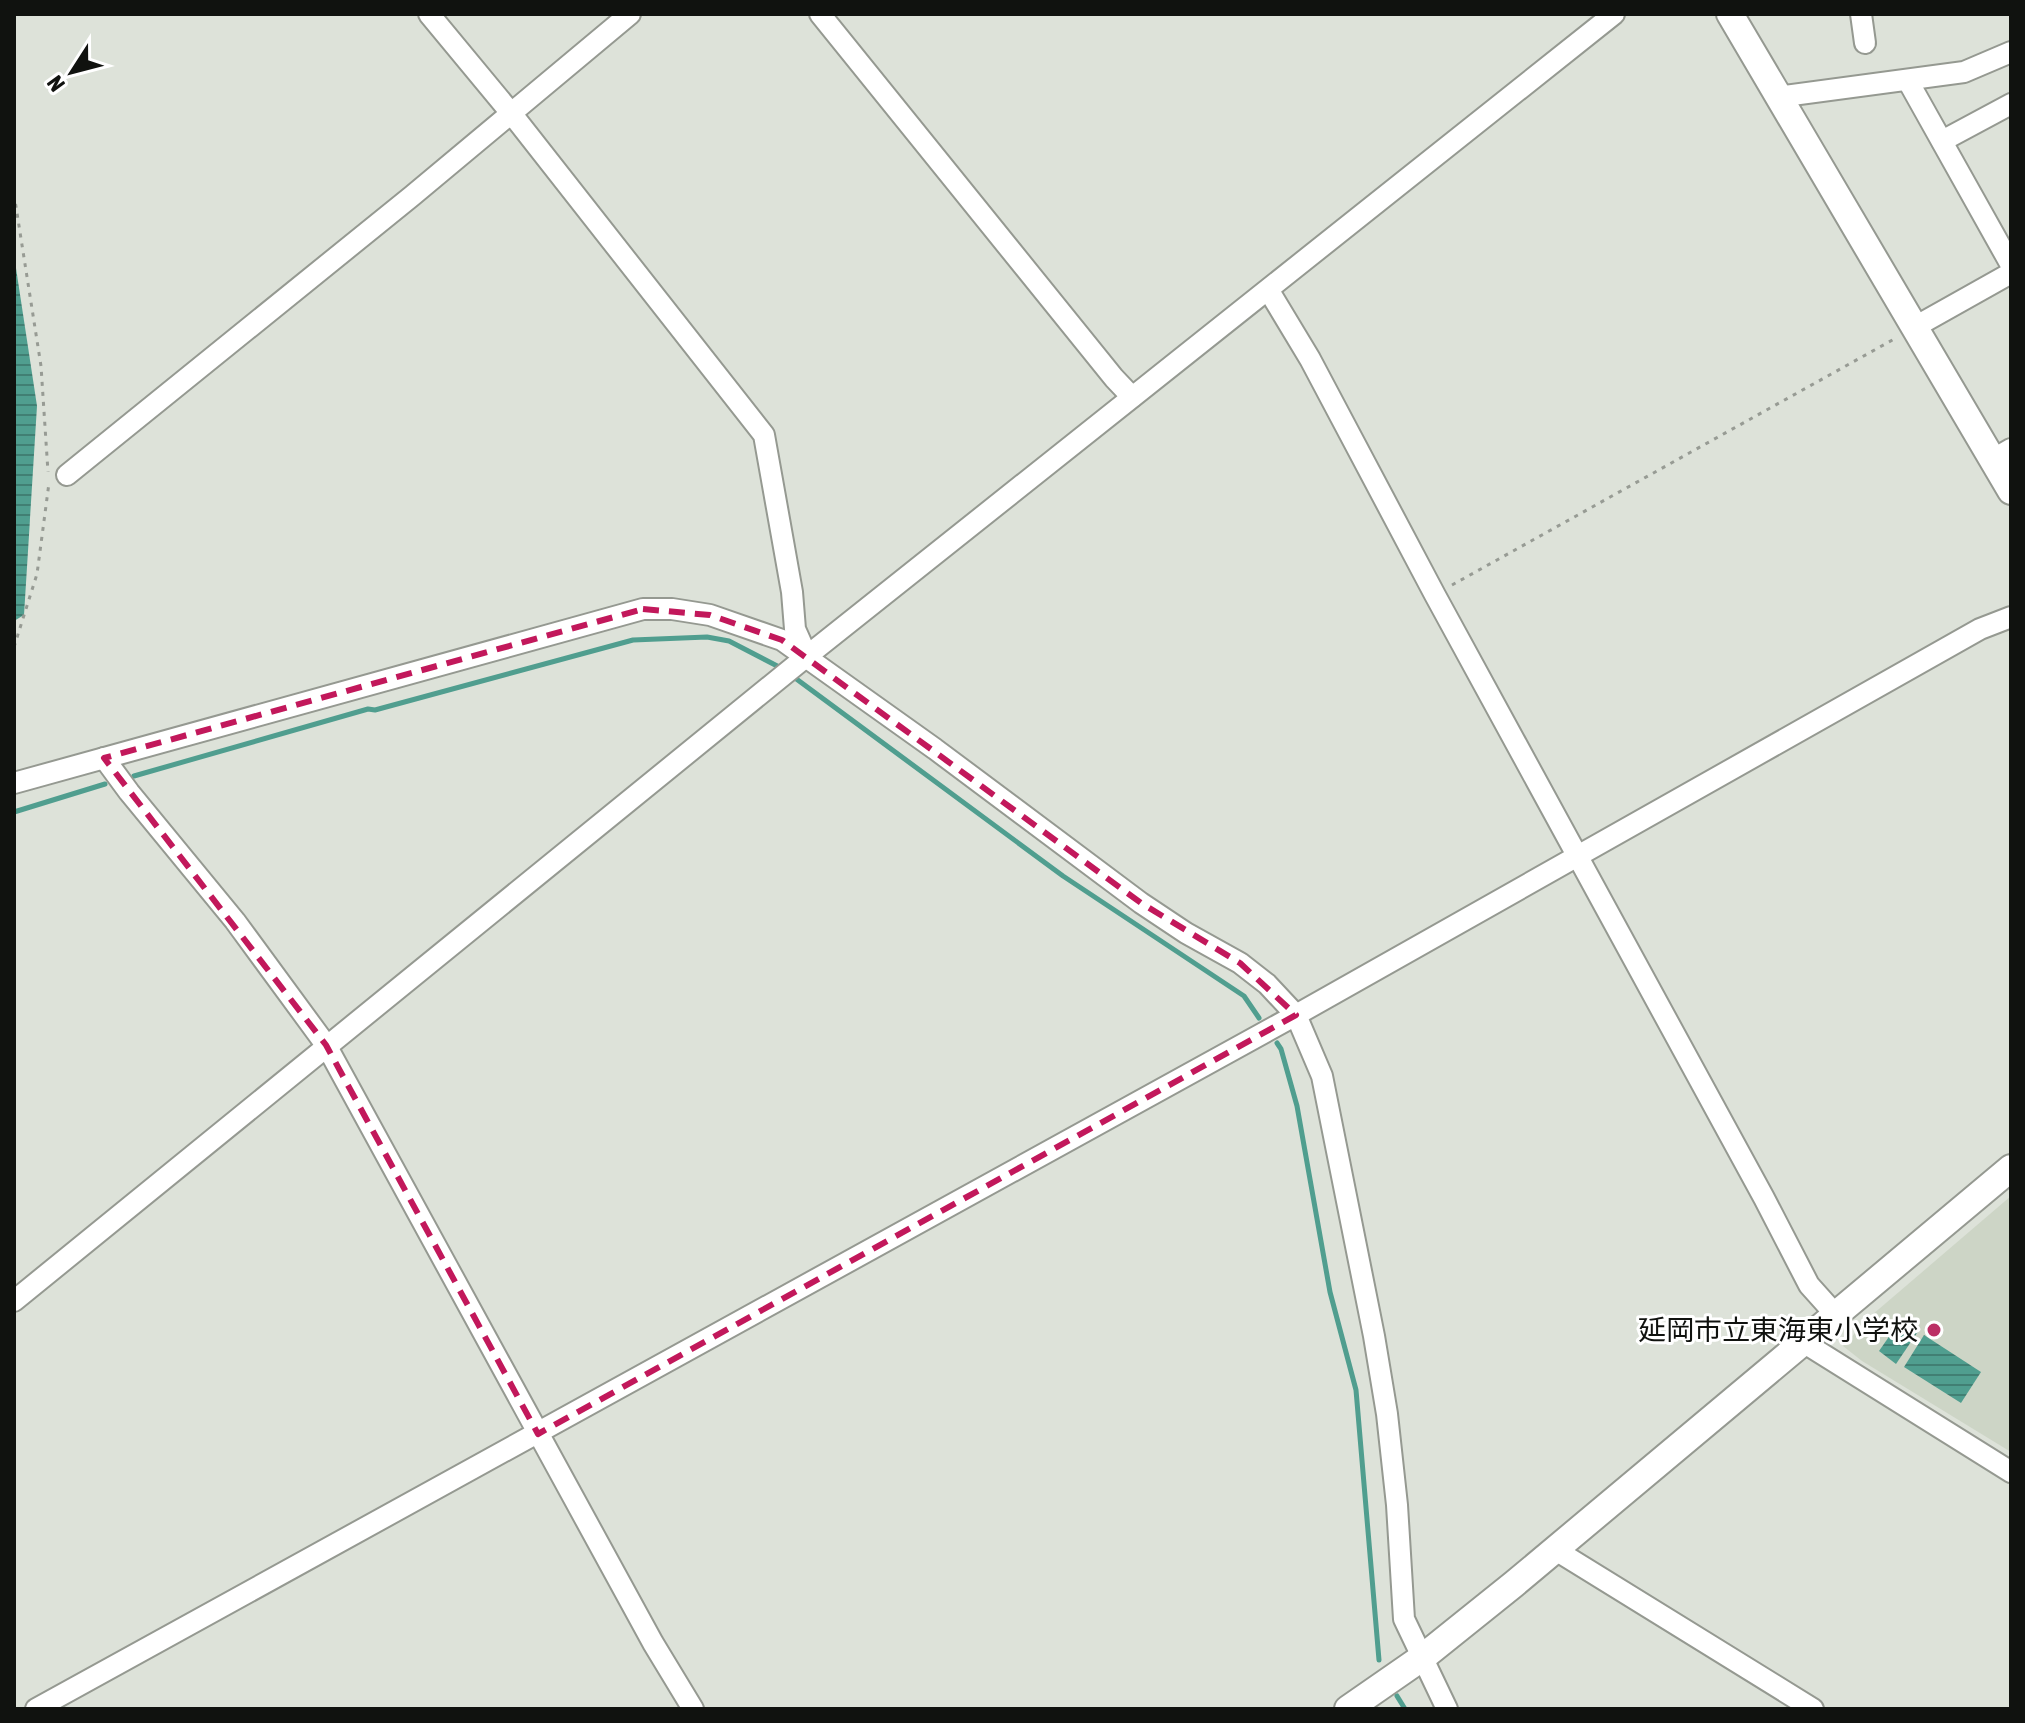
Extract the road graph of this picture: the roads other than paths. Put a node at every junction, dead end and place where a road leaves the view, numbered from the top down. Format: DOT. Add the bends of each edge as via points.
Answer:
graph roads {
  1 [pos="429,14"];
  2 [pos="630,14"];
  3 [pos="820,14"];
  4 [pos="1614,14"];
  5 [pos="1730,14"];
  6 [pos="1861,14"];
  7 [pos="1865,43"];
  8 [pos="2011,52"];
  9 [pos="1908,81"];
  10 [pos="1777,97"];
  11 [pos="2011,104"];
  12 [pos="511,113"];
  13 [pos="1942,141"];
  14 [pos="2011,265"];
  15 [pos="2011,273"];
  16 [pos="1269,291"];
  17 [pos="1913,328"];
  18 [pos="1132,397"];
  19 [pos="2001,454"];
  20 [pos="67,475"];
  21 [pos="2011,491"];
  22 [pos="2011,617"];
  23 [pos="807,656"];
  24 [pos="104,758"];
  25 [pos="14,783"];
  26 [pos="1580,857"];
  27 [pos="1296,1015"];
  28 [pos="326,1045"];
  29 [pos="2011,1168"];
  30 [pos="14,1301"];
  31 [pos="1835,1314"];
  32 [pos="1803,1342"];
  33 [pos="538,1434"];
  34 [pos="2011,1472"];
  35 [pos="1554,1549"];
  36 [pos="1423,1657"];
  37 [pos="36,1709"];
  38 [pos="693,1709"];
  39 [pos="1348,1709"];
  40 [pos="1447,1709"];
  41 [pos="1813,1709"];
  1 -- 12 [label="street"];
  2 -- 12 [label="street"];
  3 -- 18 [label="street"];
  4 -- 16 [label="street"];
  5 -- 10 [label="street"];
  6 -- 7 [label="street"];
  8 -- 9 [label="street" via="1964,72"];
  9 -- 10 [label="street"];
  9 -- 13 [label="street"];
  10 -- 17 [label="street"];
  11 -- 13 [label="street"];
  12 -- 20 [label="street"];
  12 -- 23 [label="street" via="764,435 795,629"];
  13 -- 14 [label="street"];
  15 -- 17 [label="street"];
  16 -- 18 [label="street"];
  16 -- 26 [label="street"];
  17 -- 19 [label="street"];
  18 -- 23 [label="street"];
  19 -- 21 [label="street"];
  22 -- 26 [label="street" via="1980,629 1617,831"];
  23 -- 24 [label="street" via="782,640 710,615 643,609"];
  23 -- 27 [label="street" via="1141,903 1240,963"];
  23 -- 28 [label="street"];
  24 -- 25 [label="street"];
  24 -- 28 [label="street"];
  26 -- 27 [label="street"];
  26 -- 31 [label="street" via="1809,1285"];
  27 -- 33 [label="street"];
  27 -- 36 [label="street" via="1322,1076 1374,1336 1393,1475 1404,1619"];
  28 -- 30 [label="street"];
  28 -- 33 [label="street"];
  29 -- 31 [label="street"];
  31 -- 32 [label="street"];
  32 -- 34 [label="street"];
  32 -- 35 [label="street"];
  33 -- 37 [label="street"];
  33 -- 38 [label="street"];
  35 -- 36 [label="street"];
  35 -- 41 [label="street"];
  36 -- 39 [label="street"];
  36 -- 40 [label="street"];
}
